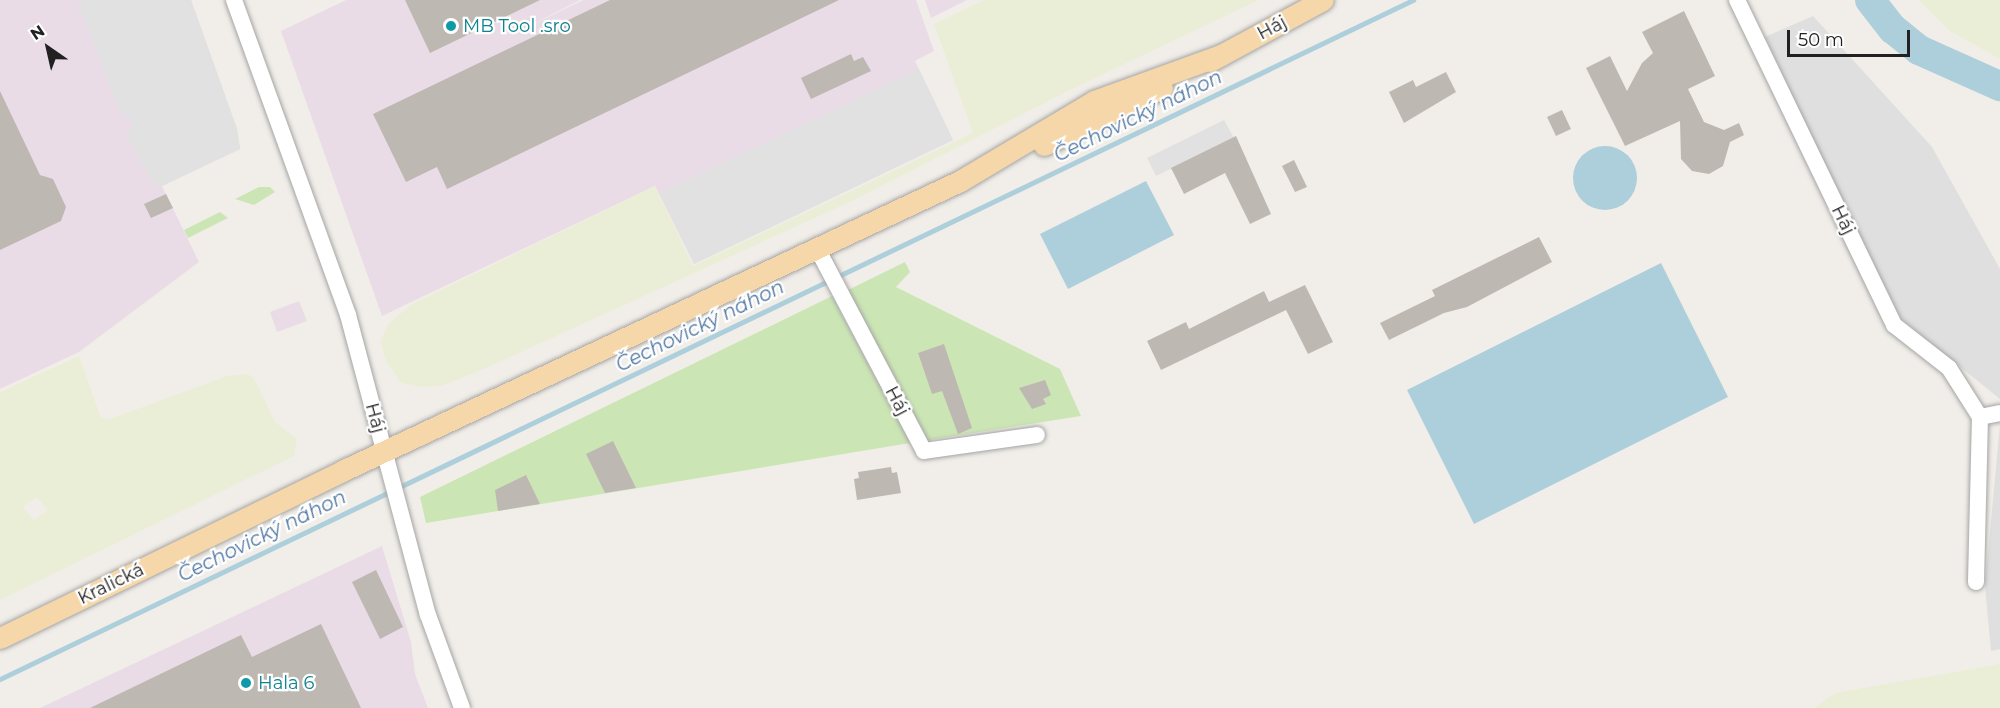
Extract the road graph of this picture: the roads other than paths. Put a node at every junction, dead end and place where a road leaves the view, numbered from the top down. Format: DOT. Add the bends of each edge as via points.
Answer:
graph roads {
  1 [pos="234,0"];
  2 [pos="1323,0"];
  3 [pos="1737,0"];
  4 [pos="818,249"];
  5 [pos="2000,413"];
  6 [pos="1980,417"];
  7 [pos="1037,435"];
  8 [pos="384,452"];
  9 [pos="1976,582"];
  10 [pos="0,638"];
  11 [pos="462,708"];
  1 -- 8 [label="street, Háj" via="348,315"];
  2 -- 4 [label="main road, Háj" via="1103,117"];
  3 -- 6 [label="street, Háj" via="1894,325 1949,368"];
  4 -- 7 [label="street, Háj" via="924,451"];
  4 -- 8 [label="main road, Háj"];
  5 -- 6 [label="street"];
  6 -- 9 [label="street"];
  8 -- 10 [label="main road, Kralická"];
  8 -- 11 [label="street" via="432,627"];
}
